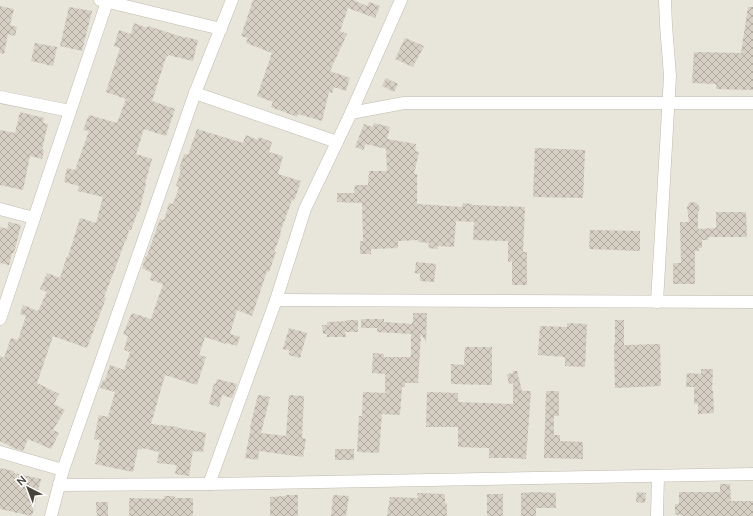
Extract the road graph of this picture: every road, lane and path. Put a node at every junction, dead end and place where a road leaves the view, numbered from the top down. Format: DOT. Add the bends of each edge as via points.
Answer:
graph roads {
  1 [pos="232,0"];
  2 [pos="401,0"];
  3 [pos="665,0"];
  4 [pos="103,1"];
  5 [pos="220,29"];
  6 [pos="194,93"];
  7 [pos="0,97"];
  8 [pos="668,103"];
  9 [pos="753,103"];
  10 [pos="70,111"];
  11 [pos="351,113"];
  12 [pos="337,142"];
  13 [pos="0,209"];
  14 [pos="34,218"];
  15 [pos="276,300"];
  16 [pos="657,302"];
  17 [pos="753,302"];
  18 [pos="0,319"];
  19 [pos="0,452"];
  20 [pos="63,470"];
  21 [pos="753,474"];
  22 [pos="658,476"];
  23 [pos="209,484"];
  24 [pos="59,485"];
  25 [pos="51,516"];
  26 [pos="657,516"];
  1 -- 5 [label="street"];
  2 -- 11 [label="street"];
  3 -- 8 [label="street" via="670,76"];
  4 -- 5 [label="street"];
  4 -- 10 [label="street"];
  5 -- 6 [label="street"];
  6 -- 12 [label="street"];
  6 -- 20 [label="street"];
  7 -- 10 [label="street"];
  8 -- 9 [label="street"];
  8 -- 11 [label="street" via="404,102"];
  8 -- 16 [label="street"];
  10 -- 14 [label="street"];
  11 -- 12 [label="street"];
  12 -- 15 [label="street" via="305,209"];
  13 -- 14 [label="street"];
  14 -- 18 [label="street"];
  15 -- 16 [label="street"];
  15 -- 23 [label="street"];
  16 -- 17 [label="street"];
  19 -- 20 [label="street"];
  20 -- 24 [label="street"];
  21 -- 22 [label="street"];
  22 -- 23 [label="street"];
  22 -- 26 [label="street"];
  23 -- 24 [label="street"];
  24 -- 25 [label="street"];
}
